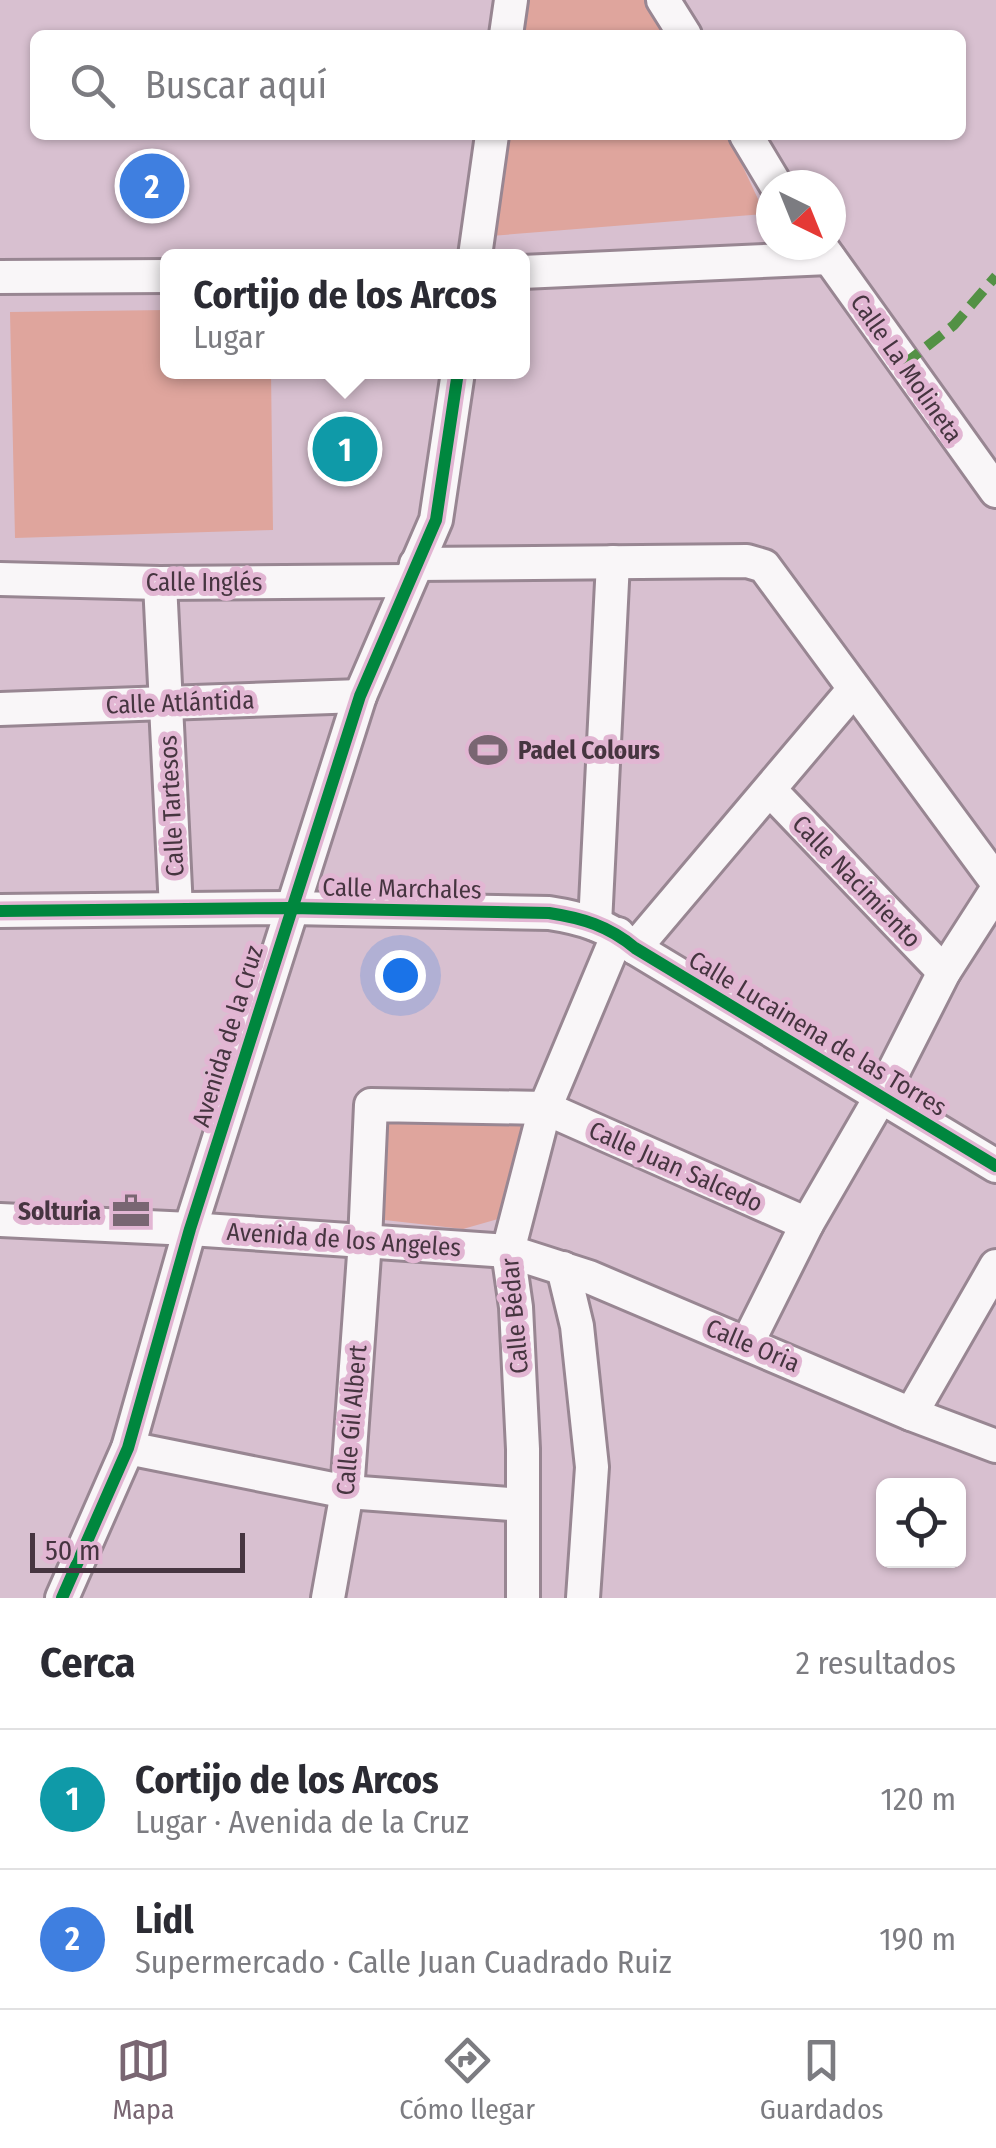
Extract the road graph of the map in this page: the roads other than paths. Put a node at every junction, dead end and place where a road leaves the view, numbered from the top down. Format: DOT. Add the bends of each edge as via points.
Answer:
graph roads {
  1 [pos="511,0"];
  2 [pos="664,0"];
  3 [pos="507,30"];
  4 [pos="681,30"];
  5 [pos="491,140"];
  6 [pos="749,140"];
  7 [pos="767,170"];
  8 [pos="476,249"];
  9 [pos="756,256"];
  10 [pos="830,260"];
  11 [pos="530,271"];
  12 [pos="0,276"];
  13 [pos="160,276"];
  14 [pos="457,379"];
  15 [pos="996,491"];
  16 [pos="613,562"];
  17 [pos="412,572"];
  18 [pos="0,579"];
  19 [pos="160,583"];
  20 [pos="854,689"];
  21 [pos="360,696"];
  22 [pos="165,703"];
  23 [pos="0,709"];
  24 [pos="770,790"];
  25 [pos="996,881"];
  26 [pos="996,891"];
  27 [pos="290,908"];
  28 [pos="176,910"];
  29 [pos="0,911"];
  30 [pos="616,936"];
  31 [pos="944,972"];
  32 [pos="880,1098"];
  33 [pos="545,1108"];
  34 [pos="996,1166"];
  35 [pos="0,1220"];
  36 [pos="806,1224"];
  37 [pos="190,1228"];
  38 [pos="365,1241"];
  39 [pos="508,1251"];
  40 [pos="996,1266"];
  41 [pos="564,1268"];
  42 [pos="748,1342"];
  43 [pos="910,1414"];
  44 [pos="996,1446"];
  45 [pos="128,1448"];
  46 [pos="347,1492"];
  47 [pos="523,1505"];
  48 [pos="62,1598"];
  49 [pos="328,1598"];
  50 [pos="523,1598"];
  51 [pos="583,1598"];
  1 -- 3 [label="street"];
  2 -- 4 [label="street"];
  5 -- 8 [label="street"];
  6 -- 7 [label="street"];
  9 -- 11 [label="street"];
  10 -- 15 [label="street, Calle La Molineta"];
  12 -- 13 [label="street"];
  14 -- 17 [label="street, Avenida de la Cruz" via="436,520"];
  16 -- 17 [label="street, Calle Inglés"];
  16 -- 20 [label="street, Calle Inglés" via="764,566"];
  16 -- 30 [label="street"];
  17 -- 19 [label="street, Calle Inglés"];
  17 -- 21 [label="street, Avenida de la Cruz"];
  18 -- 19 [label="street, Calle Inglés"];
  19 -- 22 [label="street, Calle Tartesos"];
  20 -- 24 [label="street, Calle Bédar"];
  20 -- 25 [label="street"];
  21 -- 22 [label="street, Calle Atlántida"];
  21 -- 27 [label="street, Avenida de la Cruz"];
  22 -- 23 [label="street, Calle Atlántida"];
  22 -- 28 [label="street, Calle Tartesos"];
  24 -- 30 [label="street, Calle Bédar"];
  24 -- 31 [label="street, Calle Nacimiento"];
  26 -- 31 [label="street"];
  27 -- 28 [label="street, Calle Marchales"];
  27 -- 30 [label="street, Calle Marchales" via="549,913 583,918"];
  27 -- 37 [label="street, Avenida de la Cruz"];
  28 -- 29 [label="street, Calle Marchales"];
  30 -- 32 [label="street, Calle Lucainena de las Torres"];
  30 -- 33 [label="street, Calle Bédar"];
  31 -- 32 [label="street"];
  32 -- 34 [label="street, Calle Lucainena de las Torres"];
  32 -- 36 [label="street"];
  33 -- 36 [label="street, Calle Juan Salcedo"];
  33 -- 38 [label="street, Calle Gil Albert" via="371,1105"];
  33 -- 39 [label="street, Calle Bédar"];
  35 -- 37 [label="street, Avenida de los Angeles"];
  36 -- 42 [label="street"];
  37 -- 38 [label="street, Avenida de los Angeles"];
  37 -- 45 [label="street, Avenida de la Cruz"];
  38 -- 39 [label="street, Avenida de los Angeles"];
  38 -- 46 [label="street, Calle Gil Albert"];
  39 -- 41 [label="street, Calle Oria"];
  39 -- 47 [label="street, Calle Bédar"];
  40 -- 43 [label="street"];
  41 -- 42 [label="street, Calle Oria"];
  41 -- 51 [label="street" via="592,1467"];
  42 -- 43 [label="street, Calle Oria"];
  43 -- 44 [label="street, Calle Oria"];
  45 -- 46 [label="street"];
  45 -- 48 [label="street, Avenida de la Cruz"];
  46 -- 47 [label="street"];
  46 -- 49 [label="street, Calle Gil Albert"];
  47 -- 50 [label="street, Calle Bédar"];
}
